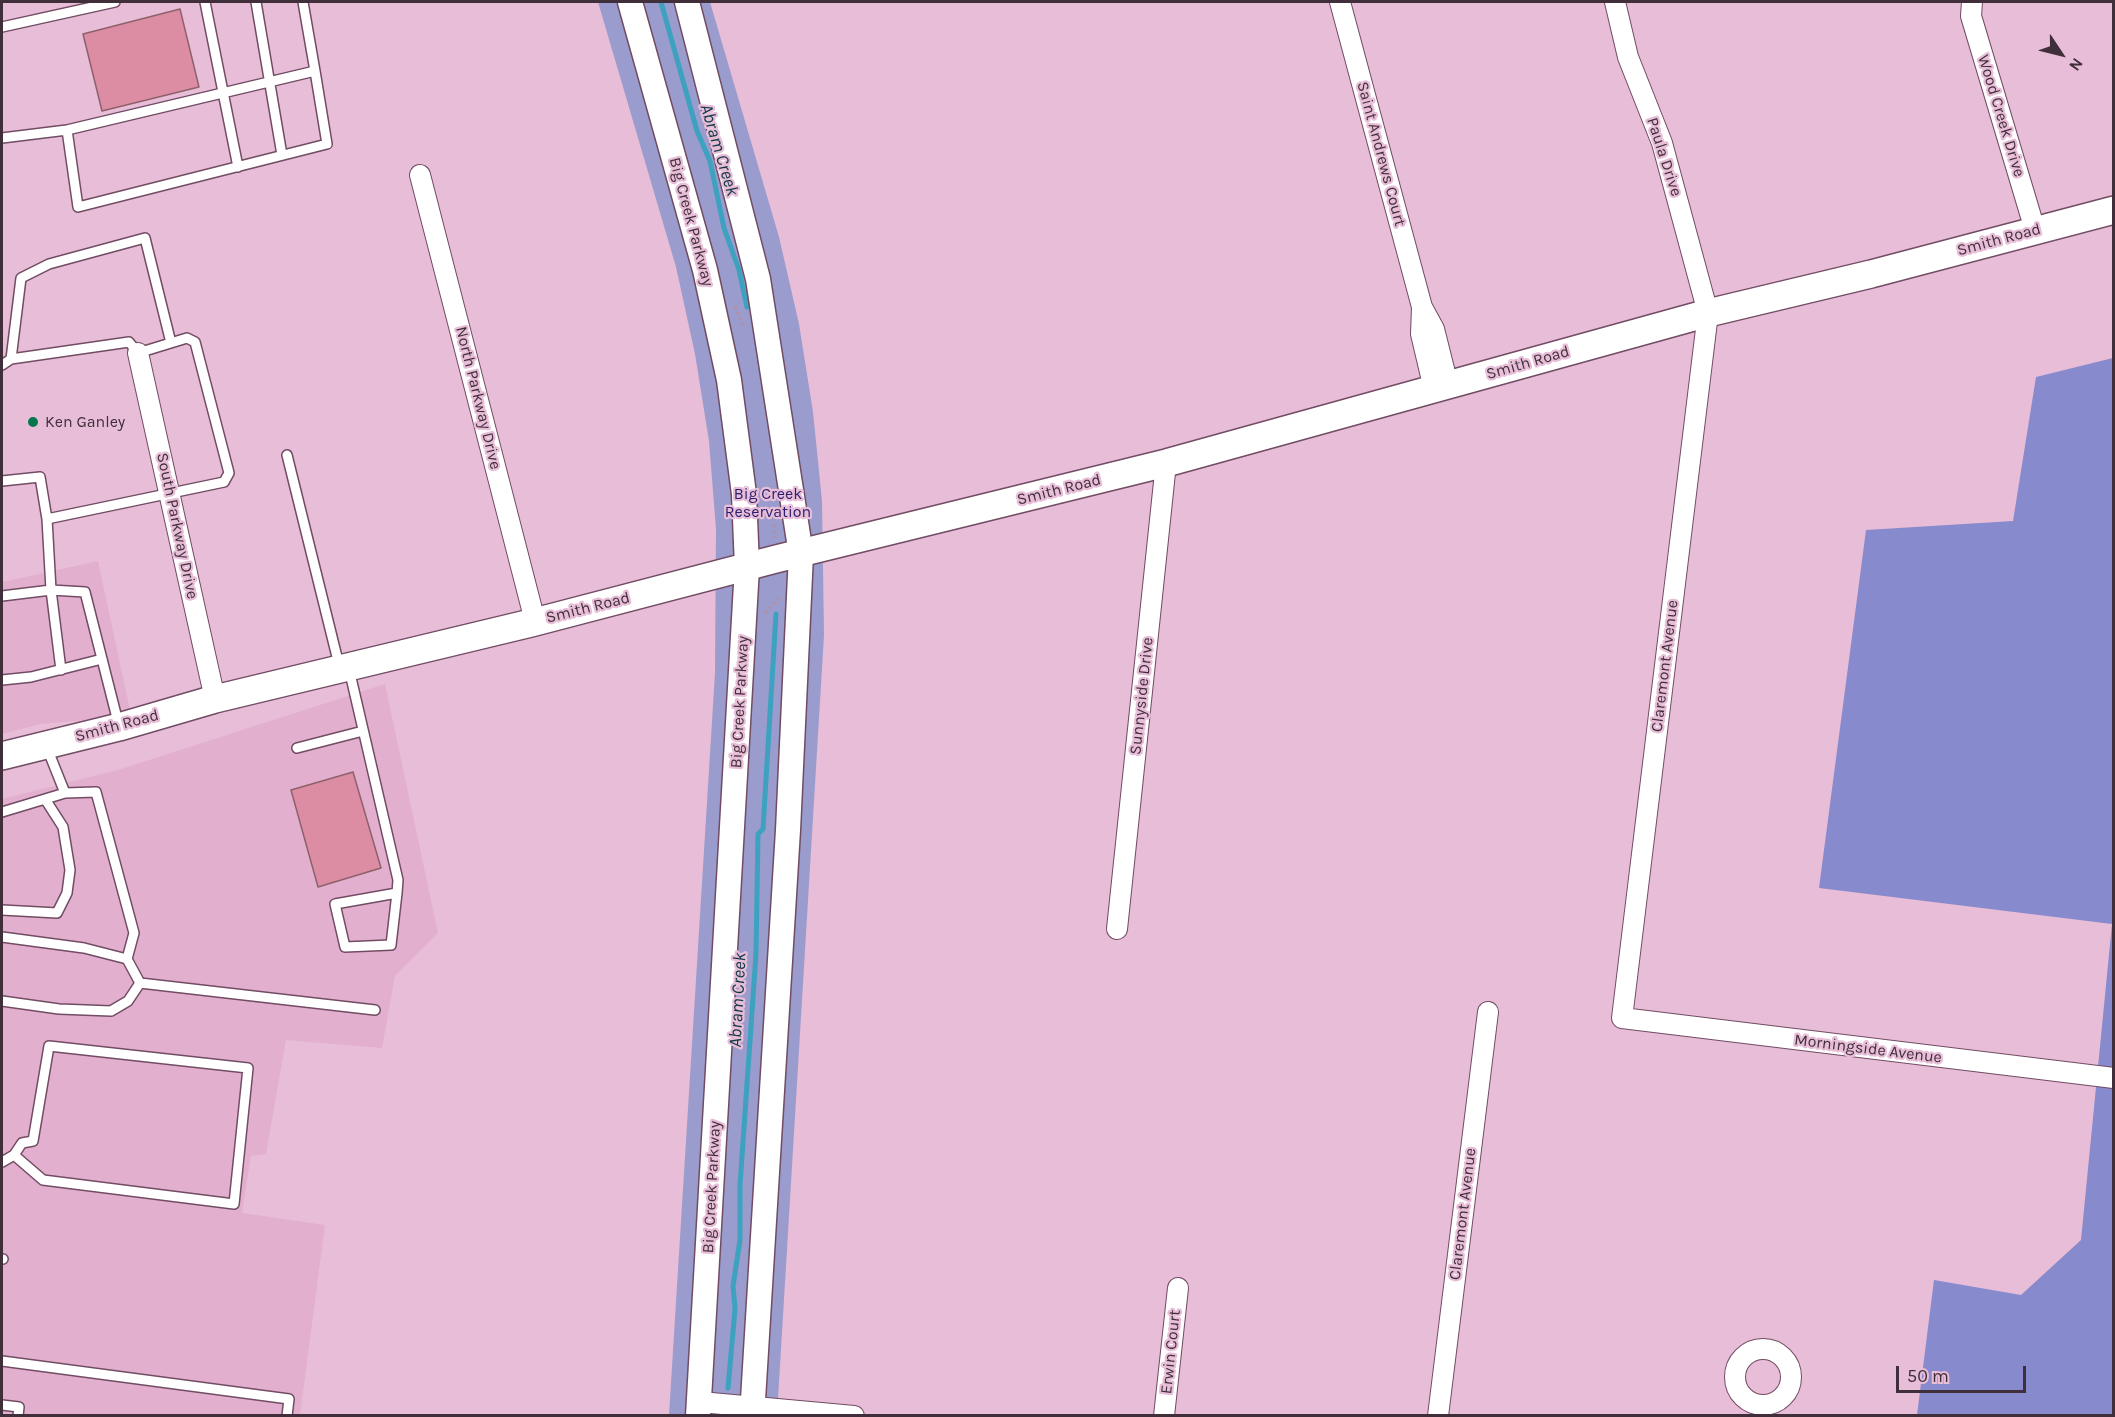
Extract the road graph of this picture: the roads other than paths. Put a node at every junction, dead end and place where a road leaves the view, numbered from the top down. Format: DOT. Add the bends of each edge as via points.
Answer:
graph roads {
  1 [pos="115,2"];
  2 [pos="205,2"];
  3 [pos="256,2"];
  4 [pos="303,2"];
  5 [pos="630,2"];
  6 [pos="687,2"];
  7 [pos="1340,2"];
  8 [pos="1616,2"];
  9 [pos="1972,2"];
  10 [pos="2,27"];
  11 [pos="315,71"];
  12 [pos="271,82"];
  13 [pos="223,95"];
  14 [pos="68,130"];
  15 [pos="2,138"];
  16 [pos="282,155"];
  17 [pos="238,167"];
  18 [pos="420,175"];
  19 [pos="2114,210"];
  20 [pos="2035,230"];
  21 [pos="1708,313"];
  22 [pos="171,343"];
  23 [pos="138,353"];
  24 [pos="11,359"];
  25 [pos="2,365"];
  26 [pos="1441,387"];
  27 [pos="287,455"];
  28 [pos="1166,463"];
  29 [pos="2,481"];
  30 [pos="170,493"];
  31 [pos="47,519"];
  32 [pos="801,554"];
  33 [pos="747,567"];
  34 [pos="51,591"];
  35 [pos="2,596"];
  36 [pos="535,621"];
  37 [pos="102,659"];
  38 [pos="344,668"];
  39 [pos="61,670"];
  40 [pos="2,680"];
  41 [pos="215,699"];
  42 [pos="119,727"];
  43 [pos="363,731"];
  44 [pos="46,745"];
  45 [pos="297,748"];
  46 [pos="2,756"];
  47 [pos="65,793"];
  48 [pos="45,799"];
  49 [pos="2,812"];
  50 [pos="397,893"];
  51 [pos="2,910"];
  52 [pos="1117,929"];
  53 [pos="2,938"];
  54 [pos="127,959"];
  55 [pos="140,982"];
  56 [pos="2,1001"];
  57 [pos="375,1010"];
  58 [pos="1488,1012"];
  59 [pos="1622,1018"];
  60 [pos="2114,1078"];
  61 [pos="14,1155"];
  62 [pos="2,1162"];
  63 [pos="1178,1288"];
  64 [pos="2,1361"];
  65 [pos="2,1405"];
  66 [pos="699,1409"];
  67 [pos="753,1410"];
  68 [pos="18,1416"];
  69 [pos="287,1416"];
  70 [pos="854,1416"];
  71 [pos="1164,1416"];
  72 [pos="1438,1416"];
  1 -- 10 [label="lane"];
  2 -- 13 [label="lane"];
  3 -- 12 [label="lane"];
  4 -- 11 [label="lane"];
  5 -- 33 [label="street, Big Creek Parkway" via="705,270 729,380 744,494"];
  6 -- 32 [label="street" via="758,279"];
  7 -- 26 [label="street, Saint Andrews Court" via="1422,307 1434,329"];
  8 -- 21 [label="street, Paula Drive" via="1628,57 1662,143"];
  9 -- 20 [label="street, Wood Creek Drive" via="1971,16"];
  11 -- 12 [label="lane"];
  11 -- 16 [label="lane" via="327,144"];
  12 -- 13 [label="lane"];
  12 -- 16 [label="lane"];
  13 -- 14 [label="lane"];
  13 -- 17 [label="lane"];
  14 -- 15 [label="lane"];
  14 -- 17 [label="lane" via="78,207"];
  16 -- 17 [label="lane"];
  18 -- 36 [label="street, North Parkway Drive"];
  19 -- 20 [label="main road, Smith Road"];
  20 -- 21 [label="main road, Smith Road"];
  21 -- 26 [label="main road, Smith Road"];
  21 -- 59 [label="street, Claremont Avenue"];
  22 -- 23 [label="lane"];
  22 -- 24 [label="lane" via="145,238 49,264 21,278"];
  22 -- 30 [label="lane" via="188,338 195,342 229,473 224,482"];
  23 -- 24 [label="lane" via="129,342"];
  23 -- 30 [label="street, South Parkway Drive"];
  24 -- 25 [label="lane"];
  26 -- 28 [label="main road, Smith Road"];
  27 -- 38 [label="lane"];
  28 -- 32 [label="main road, Smith Road"];
  28 -- 52 [label="street, Sunnyside Drive"];
  29 -- 31 [label="lane" via="40,477"];
  30 -- 31 [label="lane"];
  30 -- 41 [label="street, South Parkway Drive"];
  31 -- 34 [label="lane"];
  32 -- 33 [label="main road, Smith Road"];
  32 -- 67 [label="street"];
  33 -- 36 [label="main road, Smith Road"];
  33 -- 66 [label="street, Big Creek Parkway"];
  34 -- 35 [label="lane"];
  34 -- 37 [label="lane" via="85,592"];
  34 -- 39 [label="lane"];
  36 -- 38 [label="main road, Smith Road"];
  37 -- 39 [label="lane"];
  37 -- 42 [label="lane"];
  38 -- 41 [label="main road, Smith Road"];
  38 -- 43 [label="lane"];
  39 -- 40 [label="lane"];
  41 -- 42 [label="main road, Smith Road"];
  42 -- 44 [label="main road, Smith Road"];
  43 -- 45 [label="lane"];
  43 -- 50 [label="lane" via="398,880"];
  44 -- 46 [label="main road, Smith Road"];
  44 -- 47 [label="lane"];
  47 -- 48 [label="lane"];
  47 -- 54 [label="lane" via="96,792 134,933"];
  48 -- 49 [label="lane"];
  48 -- 51 [label="lane" via="63,827 70,870 67,893 57,913"];
  50 -- 50 [label="lane" via="391,945 345,947 335,904"];
  53 -- 54 [label="lane" via="84,948"];
  54 -- 55 [label="lane"];
  55 -- 56 [label="lane" via="128,1001 111,1011"];
  55 -- 57 [label="lane"];
  58 -- 72 [label="street, Claremont Avenue"];
  59 -- 60 [label="street, Morningside Avenue"];
  61 -- 61 [label="lane" via="43,1180 234,1204 248,1068 49,1046 33,1141 22,1143"];
  61 -- 62 [label="lane"];
  63 -- 71 [label="street, Erwin Court"];
  64 -- 69 [label="lane" via="289,1399"];
  65 -- 68 [label="lane" via="19,1407"];
  66 -- 67 [label="street"];
  67 -- 70 [label="street"];
}
